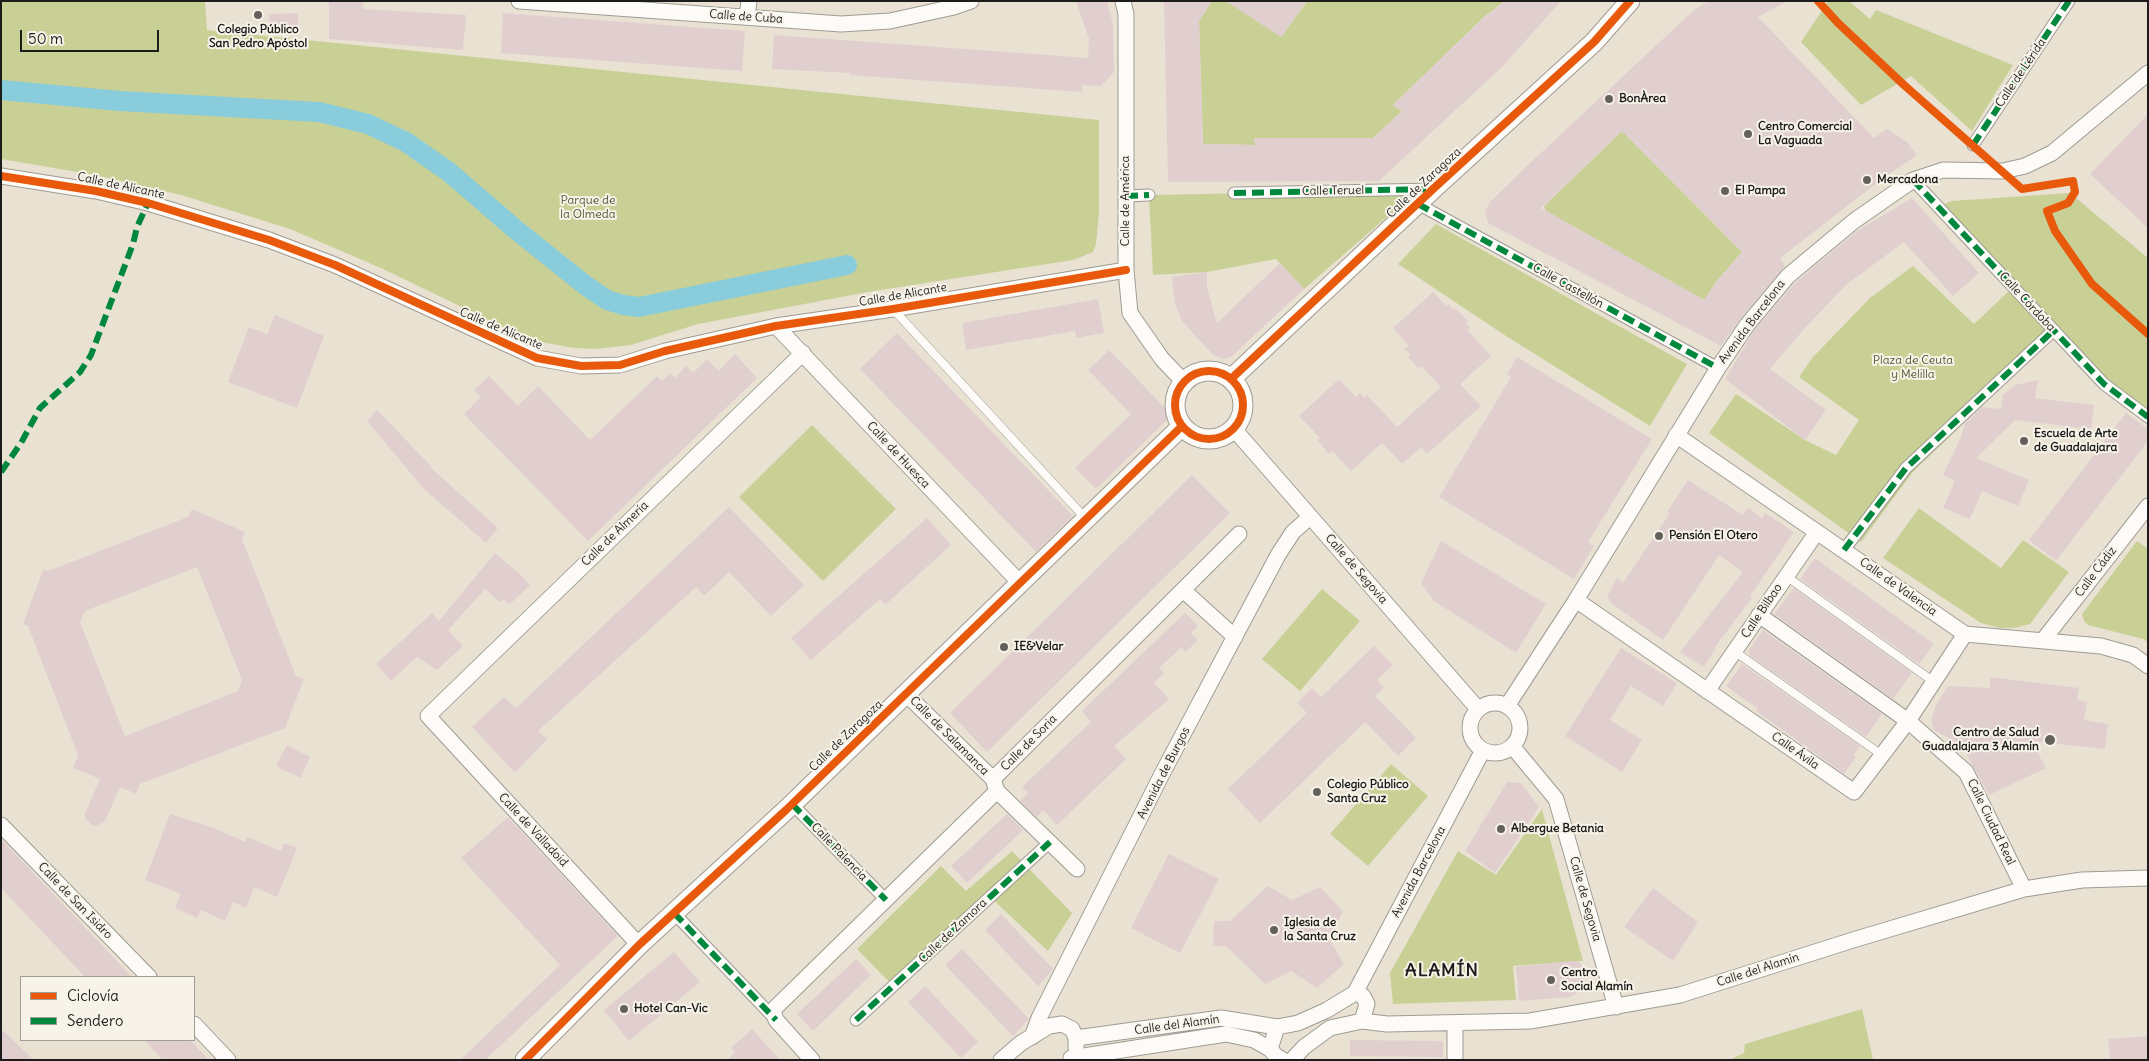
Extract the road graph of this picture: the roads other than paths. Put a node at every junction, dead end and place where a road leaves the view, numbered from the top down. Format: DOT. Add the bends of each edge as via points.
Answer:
graph roads {
  1 [pos="519,1"];
  2 [pos="749,1"];
  3 [pos="972,1"];
  4 [pos="1123,1"];
  5 [pos="1630,1"];
  6 [pos="2069,1"];
  7 [pos="747,17"];
  8 [pos="2148,73"];
  9 [pos="1973,145"];
  10 [pos="1,176"];
  11 [pos="1914,180"];
  12 [pos="1433,189"];
  13 [pos="1234,193"];
  14 [pos="1149,195"];
  15 [pos="1126,196"];
  16 [pos="1418,204"];
  17 [pos="1126,270"];
  18 [pos="893,309"];
  19 [pos="776,326"];
  20 [pos="2054,330"];
  21 [pos="803,353"];
  22 [pos="1718,368"];
  23 [pos="1231,379"];
  24 [pos="1184,382"];
  25 [pos="2148,417"];
  26 [pos="1182,426"];
  27 [pos="1234,429"];
  28 [pos="1676,435"];
  29 [pos="2148,506"];
  30 [pos="1310,518"];
  31 [pos="1086,519"];
  32 [pos="1816,532"];
  33 [pos="1238,534"];
  34 [pos="1844,550"];
  35 [pos="1786,576"];
  36 [pos="1020,583"];
  37 [pos="1183,590"];
  38 [pos="1576,600"];
  39 [pos="1759,615"];
  40 [pos="1966,634"];
  41 [pos="1234,637"];
  42 [pos="2044,639"];
  43 [pos="1734,651"];
  44 [pos="2148,666"];
  45 [pos="1934,682"];
  46 [pos="1707,691"];
  47 [pos="906,694"];
  48 [pos="1507,706"];
  49 [pos="1478,709"];
  50 [pos="428,716"];
  51 [pos="1908,721"];
  52 [pos="1512,746"];
  53 [pos="1483,750"];
  54 [pos="1882,755"];
  55 [pos="995,785"];
  56 [pos="792,804"];
  57 [pos="1,825"];
  58 [pos="1050,842"];
  59 [pos="1077,869"];
  60 [pos="2148,878"];
  61 [pos="2024,888"];
  62 [pos="886,900"];
  63 [pos="674,913"];
  64 [pos="639,945"];
  65 [pos="148,976"];
  66 [pos="1355,993"];
  67 [pos="1616,1007"];
  68 [pos="776,1020"];
  69 [pos="856,1020"];
  70 [pos="1362,1021"];
  71 [pos="1455,1024"];
  72 [pos="195,1025"];
  73 [pos="1277,1026"];
  74 [pos="1032,1036"];
  75 [pos="1076,1038"];
  76 [pos="1270,1049"];
  77 [pos="1070,1059"];
  78 [pos="228,1060"];
  79 [pos="525,1060"];
  80 [pos="812,1060"];
  81 [pos="1001,1060"];
  82 [pos="1283,1060"];
  83 [pos="1294,1060"];
  84 [pos="1455,1060"];
  1 -- 7 [label="street, Calle de Cuba"];
  2 -- 7 [label="street"];
  3 -- 7 [label="street, Calle de Cuba" via="890,22 841,24"];
  4 -- 15 [label="street, Calle de América" via="1126,14"];
  5 -- 12 [label="street, Calle de Zaragoza" via="1594,42"];
  6 -- 9 [label="street, Calle de Lérida"];
  8 -- 11 [label="street, Avenida Barcelona" via="2052,153 2025,166 2004,171 1944,170"];
  10 -- 19 [label="street, Calle de Alicante" via="148,203 270,240 335,265 537,358 582,366 620,365 665,351"];
  11 -- 20 [label="street, Calle Córdoba"];
  11 -- 22 [label="street, Avenida Barcelona" via="1854,221 1788,276 1747,325"];
  12 -- 13 [label="street, Calle Teruel"];
  12 -- 16 [label="street, Calle de Zaragoza"];
  14 -- 15 [label="street"];
  15 -- 17 [label="street, Calle de América"];
  16 -- 22 [label="street, Calle Castellón"];
  16 -- 23 [label="street, Calle de Zaragoza"];
  17 -- 18 [label="street, Calle de Alicante"];
  17 -- 24 [label="street, Calle de América" via="1130,313 1162,359"];
  18 -- 19 [label="street, Calle de Alicante"];
  18 -- 31 [label="lane"];
  19 -- 21 [label="street, Calle de Huesca"];
  20 -- 25 [label="street, Calle Córdoba" via="2104,384"];
  20 -- 34 [label="street" via="1906,468"];
  21 -- 36 [label="street, Calle de Huesca"];
  21 -- 50 [label="street, Calle de Almería"];
  22 -- 28 [label="street, Avenida Barcelona"];
  23 -- 24 [label="street" via="1207,371"];
  23 -- 27 [label="street" via="1240,390 1244,403 1242,417"];
  24 -- 26 [label="street" via="1175,404"];
  26 -- 27 [label="street" via="1193,436 1207,440 1222,437"];
  26 -- 31 [label="street, Calle de Zaragoza"];
  27 -- 30 [label="street, Calle de Segovia"];
  28 -- 32 [label="street, Calle de Valencia"];
  28 -- 38 [label="street, Avenida Barcelona"];
  29 -- 42 [label="street, Calle Cádiz"];
  30 -- 41 [label="street, Avenida de Burgos" via="1293,532 1278,555"];
  30 -- 49 [label="street, Calle de Segovia"];
  31 -- 36 [label="street, Calle de Zaragoza"];
  32 -- 34 [label="street, Calle de Valencia"];
  32 -- 35 [label="street, Calle Bilbao"];
  33 -- 37 [label="street, Calle de Soria"];
  34 -- 40 [label="street, Calle de Valencia"];
  35 -- 39 [label="street, Calle Bilbao"];
  35 -- 45 [label="lane"];
  36 -- 47 [label="street, Calle de Zaragoza"];
  37 -- 41 [label="street"];
  37 -- 55 [label="street, Calle de Soria"];
  38 -- 46 [label="street, Calle Ávila"];
  38 -- 48 [label="street, Avenida Barcelona"];
  39 -- 43 [label="street, Calle Bilbao"];
  39 -- 51 [label="street, Calle Ciudad Real"];
  40 -- 42 [label="street"];
  40 -- 45 [label="street, Calle Ávila"];
  41 -- 74 [label="street, Avenida de Burgos"];
  42 -- 44 [label="street" via="2101,646 2133,655"];
  43 -- 46 [label="street, Calle Bilbao"];
  43 -- 54 [label="lane"];
  45 -- 51 [label="street, Calle Ávila"];
  46 -- 54 [label="street, Calle Ávila" via="1854,792"];
  47 -- 55 [label="street, Calle de Salamanca"];
  47 -- 56 [label="street, Calle de Zaragoza"];
  48 -- 49 [label="street" via="1486,704"];
  48 -- 52 [label="street" via="1518,718 1520,726"];
  49 -- 53 [label="street" via="1472,716 1469,732 1473,742"];
  50 -- 64 [label="street, Calle de Valladoid"];
  51 -- 54 [label="street, Calle Ávila"];
  51 -- 61 [label="street, Calle Ciudad Real" via="1966,772"];
  52 -- 53 [label="street" via="1503,752"];
  52 -- 67 [label="street, Calle de Segovia" via="1556,799"];
  53 -- 66 [label="street, Avenida Barcelona"];
  55 -- 58 [label="street, Calle de Salamanca"];
  55 -- 62 [label="street, Calle de Soria"];
  56 -- 62 [label="street, Calle Palencia"];
  56 -- 63 [label="street, Calle de Zaragoza"];
  57 -- 65 [label="street, Calle de San Isidro"];
  58 -- 59 [label="street, Calle de Salamanca"];
  58 -- 69 [label="street, Calle de Zamora"];
  60 -- 61 [label="street, Calle del Alamín" via="2082,880"];
  61 -- 67 [label="street, Calle del Alamín" via="1680,996"];
  62 -- 68 [label="street, Calle de Soria" via="773,1010"];
  63 -- 64 [label="street, Calle de Zaragoza"];
  63 -- 68 [label="street"];
  64 -- 79 [label="street, Calle de Zaragoza"];
  66 -- 70 [label="street" via="1363,996 1367,1004"];
  66 -- 73 [label="street, Calle del Alamín" via="1298,1023"];
  67 -- 71 [label="street, Calle del Alamín" via="1530,1021"];
  68 -- 80 [label="street"];
  70 -- 71 [label="street, Calle del Alamín"];
  70 -- 83 [label="street, Calle del Alamín" via="1330,1028 1304,1047"];
  71 -- 84 [label="street"];
  72 -- 78 [label="street"];
  73 -- 75 [label="street, Calle del Alamín" via="1221,1018"];
  73 -- 76 [label="street"];
  74 -- 75 [label="street" via="1049,1026 1062,1024 1072,1028"];
  74 -- 81 [label="street"];
  75 -- 77 [label="street" via="1076,1050"];
  76 -- 77 [label="street, Calle del Alamín" via="1254,1040 1226,1034"];
  76 -- 82 [label="street, Calle del Alamín"];
}
